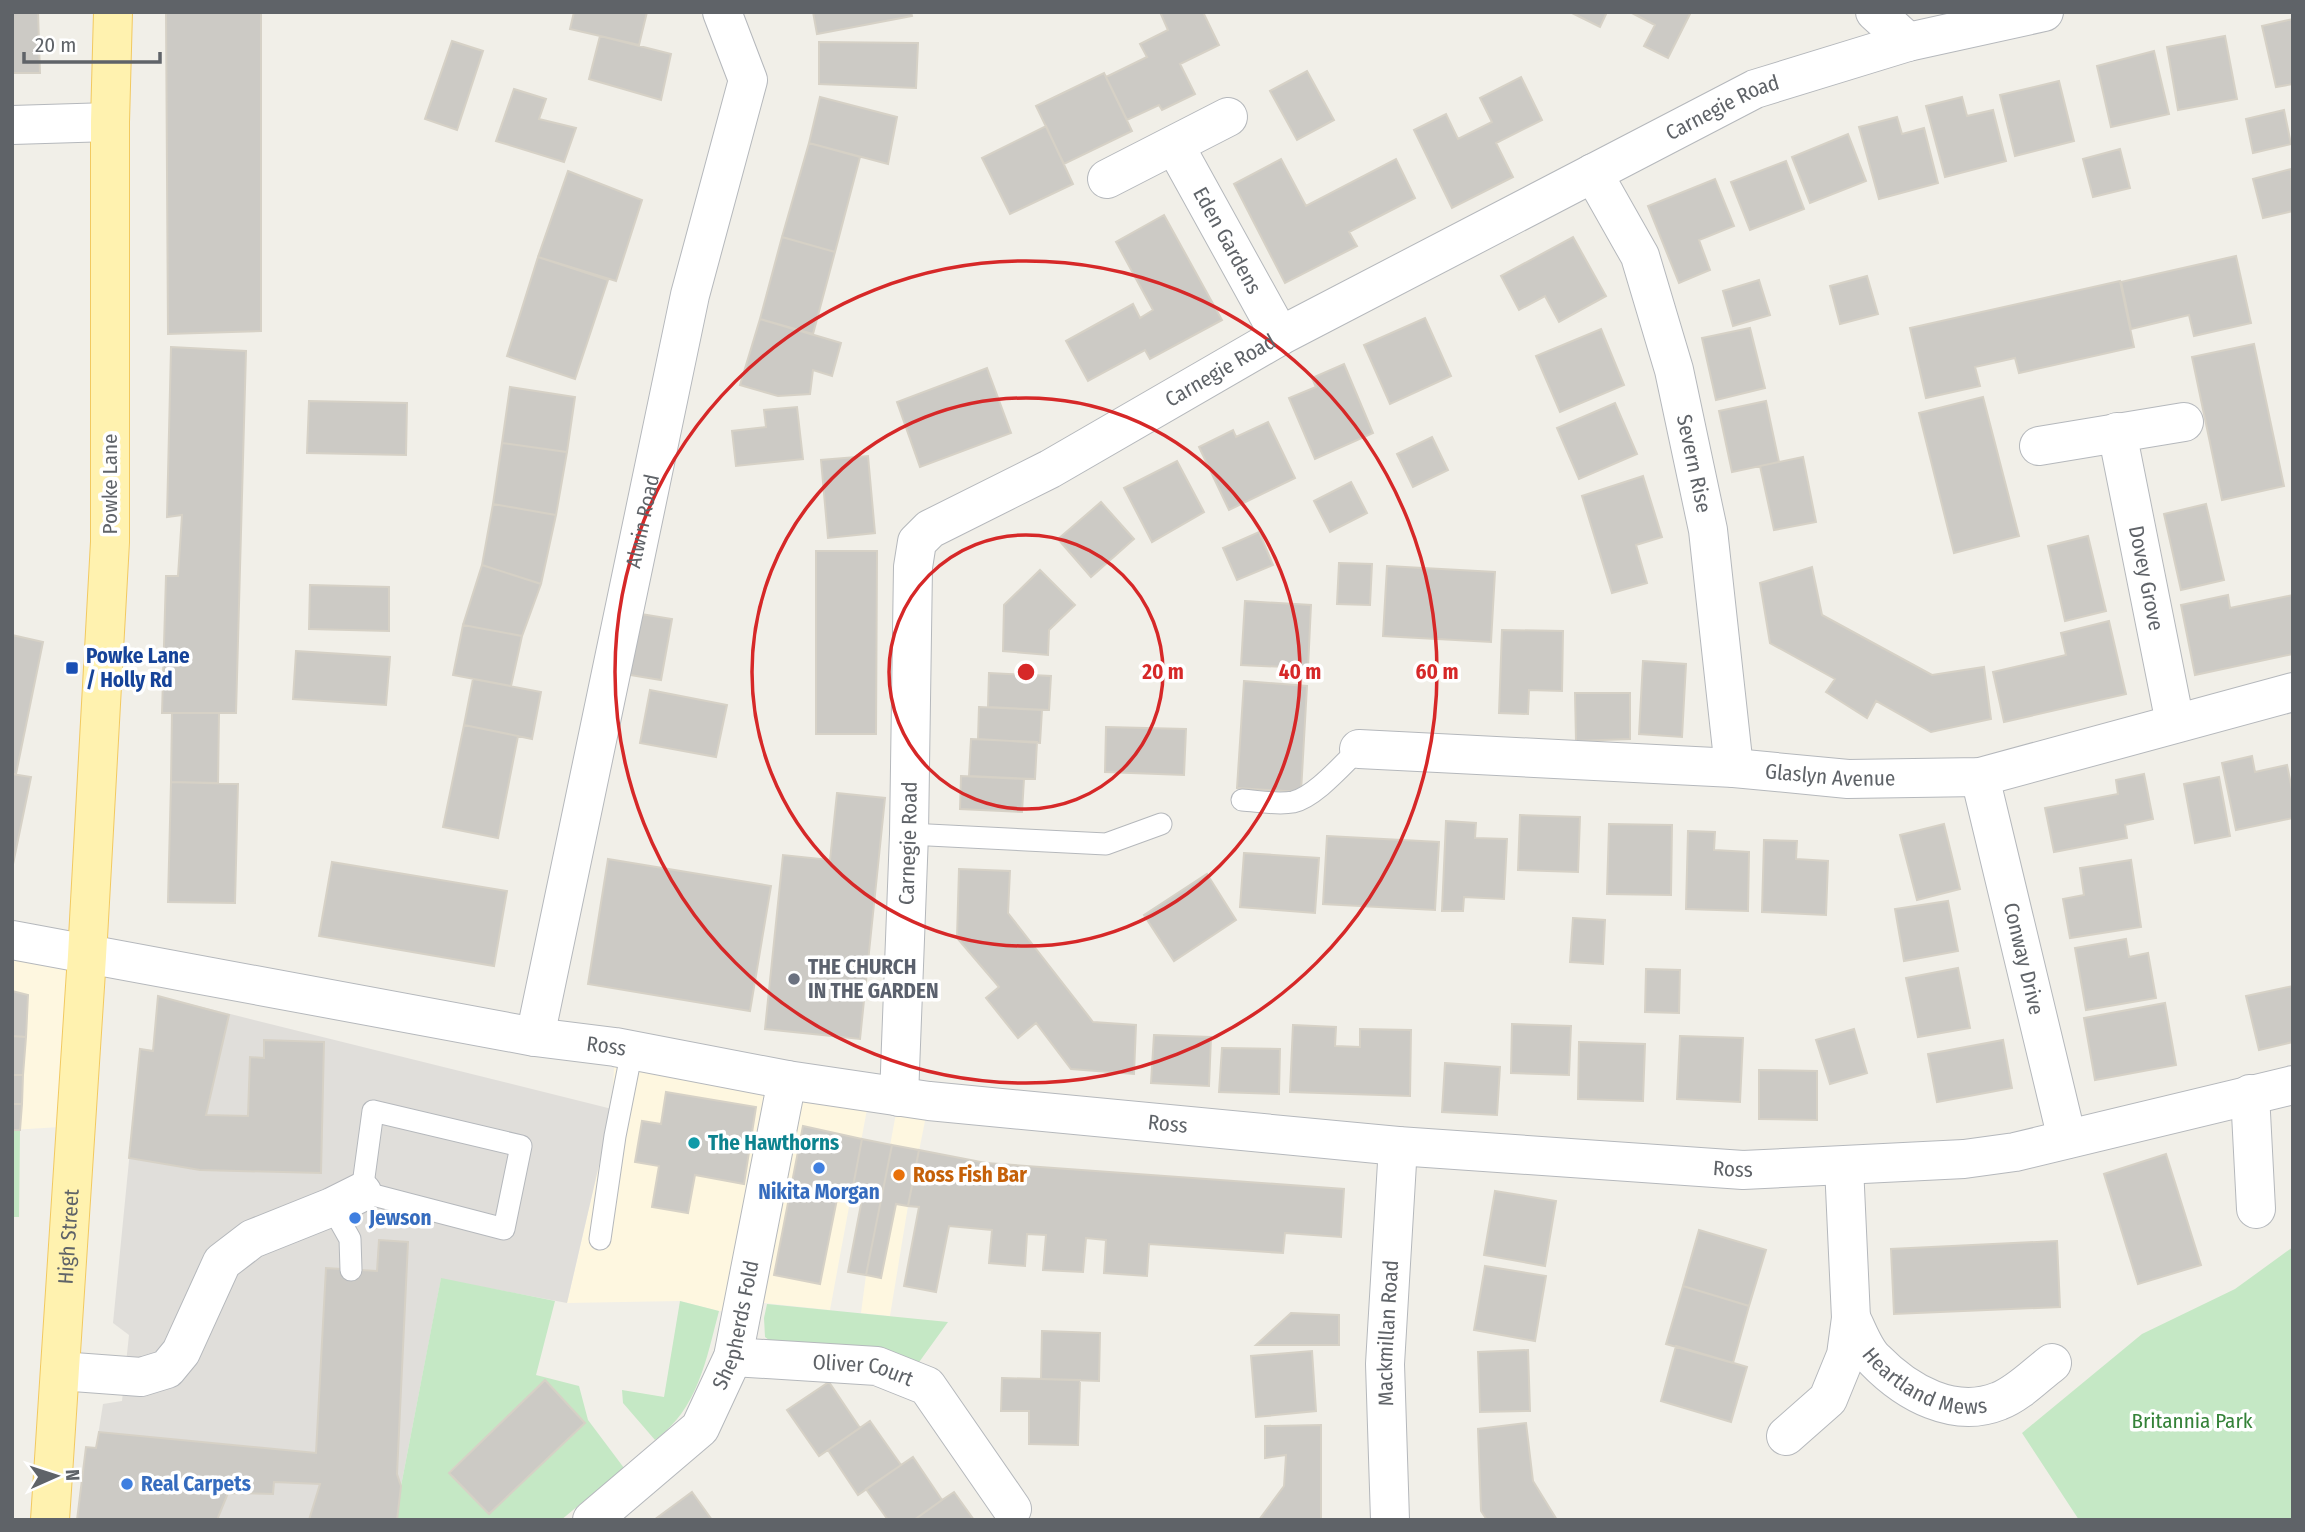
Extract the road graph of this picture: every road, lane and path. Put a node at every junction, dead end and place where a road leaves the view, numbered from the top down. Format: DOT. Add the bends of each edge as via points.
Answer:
graph roads {
  1 [pos="113,12"];
  2 [pos="722,12"];
  3 [pos="1875,12"];
  4 [pos="2044,12"];
  5 [pos="1908,42"];
  6 [pos="1228,117"];
  7 [pos="110,122"];
  8 [pos="12,125"];
  9 [pos="1175,146"];
  10 [pos="1593,173"];
  11 [pos="1107,179"];
  12 [pos="1280,336"];
  13 [pos="2184,422"];
  14 [pos="2117,432"];
  15 [pos="2039,446"];
  16 [pos="2293,692"];
  17 [pos="2175,723"];
  18 [pos="1359,749"];
  19 [pos="1734,768"];
  20 [pos="1980,777"];
  21 [pos="1242,800"];
  22 [pos="1161,824"];
  23 [pos="909,834"];
  24 [pos="12,940"];
  25 [pos="87,956"];
  26 [pos="535,1037"];
  27 [pos="632,1050"];
  28 [pos="787,1080"];
  29 [pos="2293,1085"];
  30 [pos="2250,1094"];
  31 [pos="899,1097"];
  32 [pos="2067,1139"];
  33 [pos="1398,1146"];
  34 [pos="1844,1166"];
  35 [pos="347,1199"];
  36 [pos="2256,1209"];
  37 [pos="600,1239"];
  38 [pos="351,1270"];
  39 [pos="1851,1318"];
  40 [pos="733,1357"];
  41 [pos="2052,1363"];
  42 [pos="60,1371"];
  43 [pos="1786,1436"];
  44 [pos="1012,1509"];
  45 [pos="50,1520"];
  46 [pos="592,1520"];
  47 [pos="1390,1520"];
  1 -- 7 [label="main road, Powke Lane"];
  2 -- 26 [label="street, Alwin Road" via="748,80 690,295"];
  3 -- 5 [label="street"];
  4 -- 5 [label="street, Carnegie Road"];
  5 -- 10 [label="street, Carnegie Road" via="1755,89"];
  6 -- 9 [label="street"];
  7 -- 8 [label="street"];
  7 -- 25 [label="main road, Powke Lane" via="110,542"];
  9 -- 11 [label="street"];
  9 -- 12 [label="street, Eden Gardens"];
  10 -- 12 [label="street, Carnegie Road"];
  10 -- 19 [label="street, Severn Rise" via="1640,256 1674,370 1708,530"];
  12 -- 23 [label="street, Carnegie Road" via="1050,469 930,529 917,542 912,567"];
  13 -- 14 [label="street"];
  14 -- 15 [label="street"];
  14 -- 17 [label="street, Dovey Grove"];
  16 -- 17 [label="street, Glaslyn Avenue"];
  17 -- 20 [label="street, Glaslyn Avenue"];
  18 -- 19 [label="street, Glaslyn Avenue"];
  18 -- 21 [label="lane" via="1300,799"];
  19 -- 20 [label="street, Glaslyn Avenue" via="1848,779"];
  20 -- 32 [label="street, Conway Drive"];
  22 -- 23 [label="lane" via="1106,845"];
  23 -- 31 [label="street, Carnegie Road"];
  24 -- 25 [label="street, Ross"];
  25 -- 26 [label="street, Ross"];
  25 -- 42 [label="main road, High Street"];
  26 -- 27 [label="street, Ross"];
  27 -- 28 [label="street, Ross"];
  27 -- 37 [label="lane"];
  28 -- 31 [label="street, Ross"];
  28 -- 40 [label="street, Shepherds Fold"];
  29 -- 30 [label="street, Ross"];
  30 -- 32 [label="street, Ross"];
  30 -- 36 [label="street"];
  31 -- 33 [label="street, Ross"];
  32 -- 34 [label="street, Ross" via="1964,1159"];
  33 -- 34 [label="street, Ross" via="1743,1170"];
  33 -- 47 [label="street, Mackmillan Road" via="1385,1364"];
  34 -- 39 [label="street, Heartland Mews"];
  35 -- 35 [label="lane" via="373,1111 521,1146 504,1229"];
  35 -- 38 [label="lane"];
  35 -- 42 [label="street" via="252,1239 222,1262 181,1352 167,1369 141,1377"];
  39 -- 41 [label="street, Heartland Mews" via="1873,1359 1912,1390 1947,1405 1975,1408 2002,1400"];
  39 -- 43 [label="street, Heartland Mews" via="1846,1355 1828,1399"];
  40 -- 44 [label="street, Oliver Court" via="877,1366 927,1386"];
  40 -- 46 [label="street, Shepherds Fold" via="700,1428"];
  42 -- 45 [label="main road, High Street"];
}
